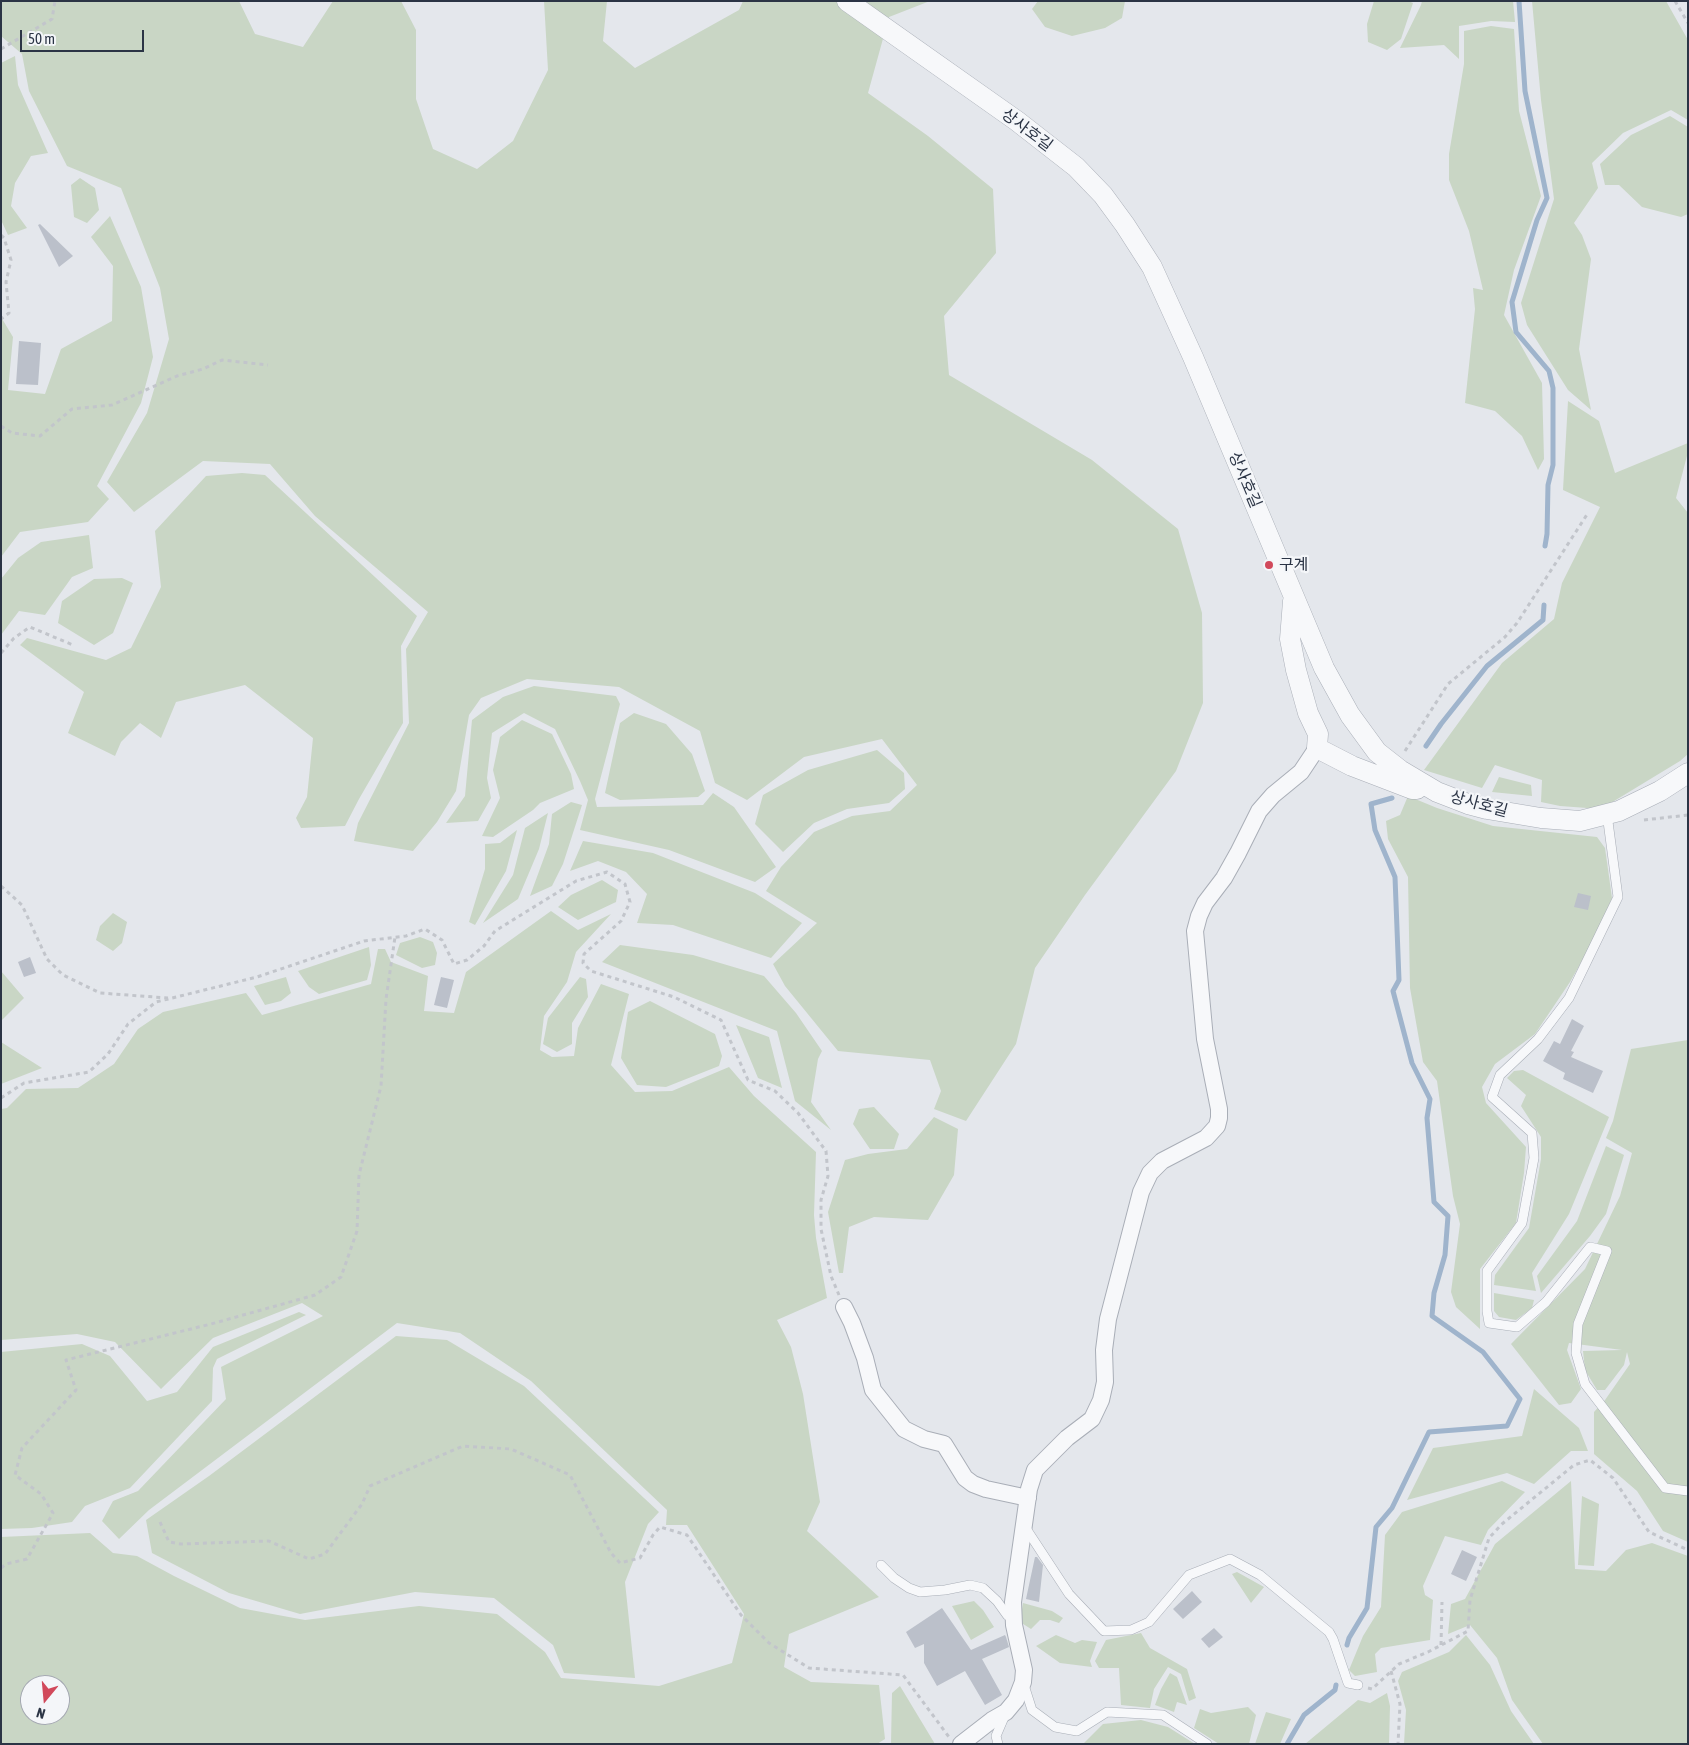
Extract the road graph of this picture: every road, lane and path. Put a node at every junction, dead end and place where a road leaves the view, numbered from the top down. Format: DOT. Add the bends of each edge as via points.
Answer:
graph roads {
  1 [pos="55,1"];
  2 [pos="847,1"];
  3 [pos="1675,1"];
  4 [pos="1688,23"];
  5 [pos="1,49"];
  6 [pos="1,235"];
  7 [pos="1,319"];
  8 [pos="268,364"];
  9 [pos="1,426"];
  10 [pos="1588,513"];
  11 [pos="1294,596"];
  12 [pos="73,645"];
  13 [pos="1,653"];
  14 [pos="1317,748"];
  15 [pos="1396,767"];
  16 [pos="1688,773"];
  17 [pos="1437,792"];
  18 [pos="1607,814"];
  19 [pos="1688,815"];
  20 [pos="1644,820"];
  21 [pos="1,886"];
  22 [pos="395,937"];
  23 [pos="171,998"];
  24 [pos="1,1098"];
  25 [pos="844,1307"];
  26 [pos="1688,1491"];
  27 [pos="1028,1498"];
  28 [pos="160,1522"];
  29 [pos="1024,1526"];
  30 [pos="1688,1550"];
  31 [pos="881,1565"];
  32 [pos="1,1568"];
  33 [pos="1442,1602"];
  34 [pos="1014,1620"];
  35 [pos="1441,1645"];
  36 [pos="1391,1671"];
  37 [pos="1023,1682"];
  38 [pos="1358,1685"];
  39 [pos="1006,1712"];
  40 [pos="954,1744"];
  41 [pos="961,1744"];
  42 [pos="998,1744"];
  43 [pos="1207,1744"];
  44 [pos="1398,1744"];
  1 -- 5 [label="path" via="52,19"];
  2 -- 11 [label="street, 상사호길" via="1017,121 1076,167 1103,195 1152,267"];
  3 -- 4 [label="path"];
  6 -- 7 [label="path" via="11,260 6,282 9,313"];
  8 -- 9 [label="path" via="222,360 112,405 72,409 40,436 12,433"];
  10 -- 15 [label="path" via="1517,623 1448,684"];
  11 -- 14 [label="street" via="1290,639 1308,712 1318,734"];
  11 -- 15 [label="street, 상사호길" via="1324,668 1350,715 1377,752"];
  12 -- 13 [label="path" via="30,627"];
  14 -- 17 [label="street" via="1352,766 1412,789"];
  14 -- 27 [label="street" via="1301,772 1259,811 1224,878 1198,916 1195,931 1205,1039 1219,1109 1217,1126 1206,1138 1162,1161 1150,1173 1141,1192 1108,1319 1101,1400 1092,1418 1035,1470"];
  15 -- 17 [label="street, 상사호길"];
  16 -- 18 [label="street, 상사호길" via="1660,791"];
  17 -- 18 [label="street, 상사호길" via="1487,809 1540,818 1580,821"];
  18 -- 26 [label="lane" via="1618,897 1569,998 1538,1039 1500,1076 1492,1097 1532,1133 1534,1158 1522,1223 1486,1270 1487,1311 1489,1323 1516,1326 1546,1302 1590,1247 1607,1251 1578,1324 1576,1353 1585,1384 1665,1488"];
  19 -- 20 [label="path"];
  21 -- 23 [label="path" via="22,905 48,959 63,975 100,992"];
  22 -- 23 [label="path" via="364,941 257,977"];
  22 -- 25 [label="path" via="425,929 442,940 454,964 467,960 484,946 495,931 576,881 607,872 625,884 630,902 621,921 584,954 583,963 591,971 674,997 721,1020 748,1080 775,1091 798,1113 826,1151 828,1176 821,1200 821,1229 831,1276"];
  22 -- 32 [label="path" via="386,999 381,1086 359,1175 357,1231 341,1277 315,1295 66,1360 76,1390 22,1448 15,1475 41,1494 53,1513 27,1559"];
  23 -- 24 [label="path" via="156,1002 128,1024 108,1054 89,1072 24,1083"];
  25 -- 27 [label="street" via="865,1358 873,1390 904,1429 944,1444 965,1478 973,1484"];
  27 -- 29 [label="street"];
  28 -- 40 [label="path" via="170,1542 269,1541 309,1559 325,1554 362,1504 370,1486 463,1446 511,1449 570,1475 611,1553 620,1563 640,1558 660,1527 687,1535 741,1615 769,1643 809,1668 903,1675"];
  29 -- 34 [label="street" via="1013,1602"];
  29 -- 38 [label="lane" via="1069,1594 1104,1631 1131,1630 1149,1622 1189,1575 1230,1559 1260,1575 1329,1632 1348,1683"];
  30 -- 35 [label="path" via="1649,1532 1613,1478 1590,1460 1574,1465 1489,1538 1470,1600 1468,1631"];
  31 -- 34 [label="lane" via="894,1578 920,1592 970,1585 982,1588"];
  33 -- 35 [label="path"];
  34 -- 37 [label="street" via="1024,1670"];
  35 -- 36 [label="path" via="1399,1664"];
  36 -- 38 [label="path" via="1372,1689"];
  36 -- 44 [label="path" via="1400,1704"];
  37 -- 39 [label="street" via="1016,1700"];
  37 -- 43 [label="lane" via="1032,1710 1055,1727 1077,1730 1107,1712 1163,1715"];
  39 -- 41 [label="street"];
  39 -- 42 [label="lane" via="996,1736"];
}
